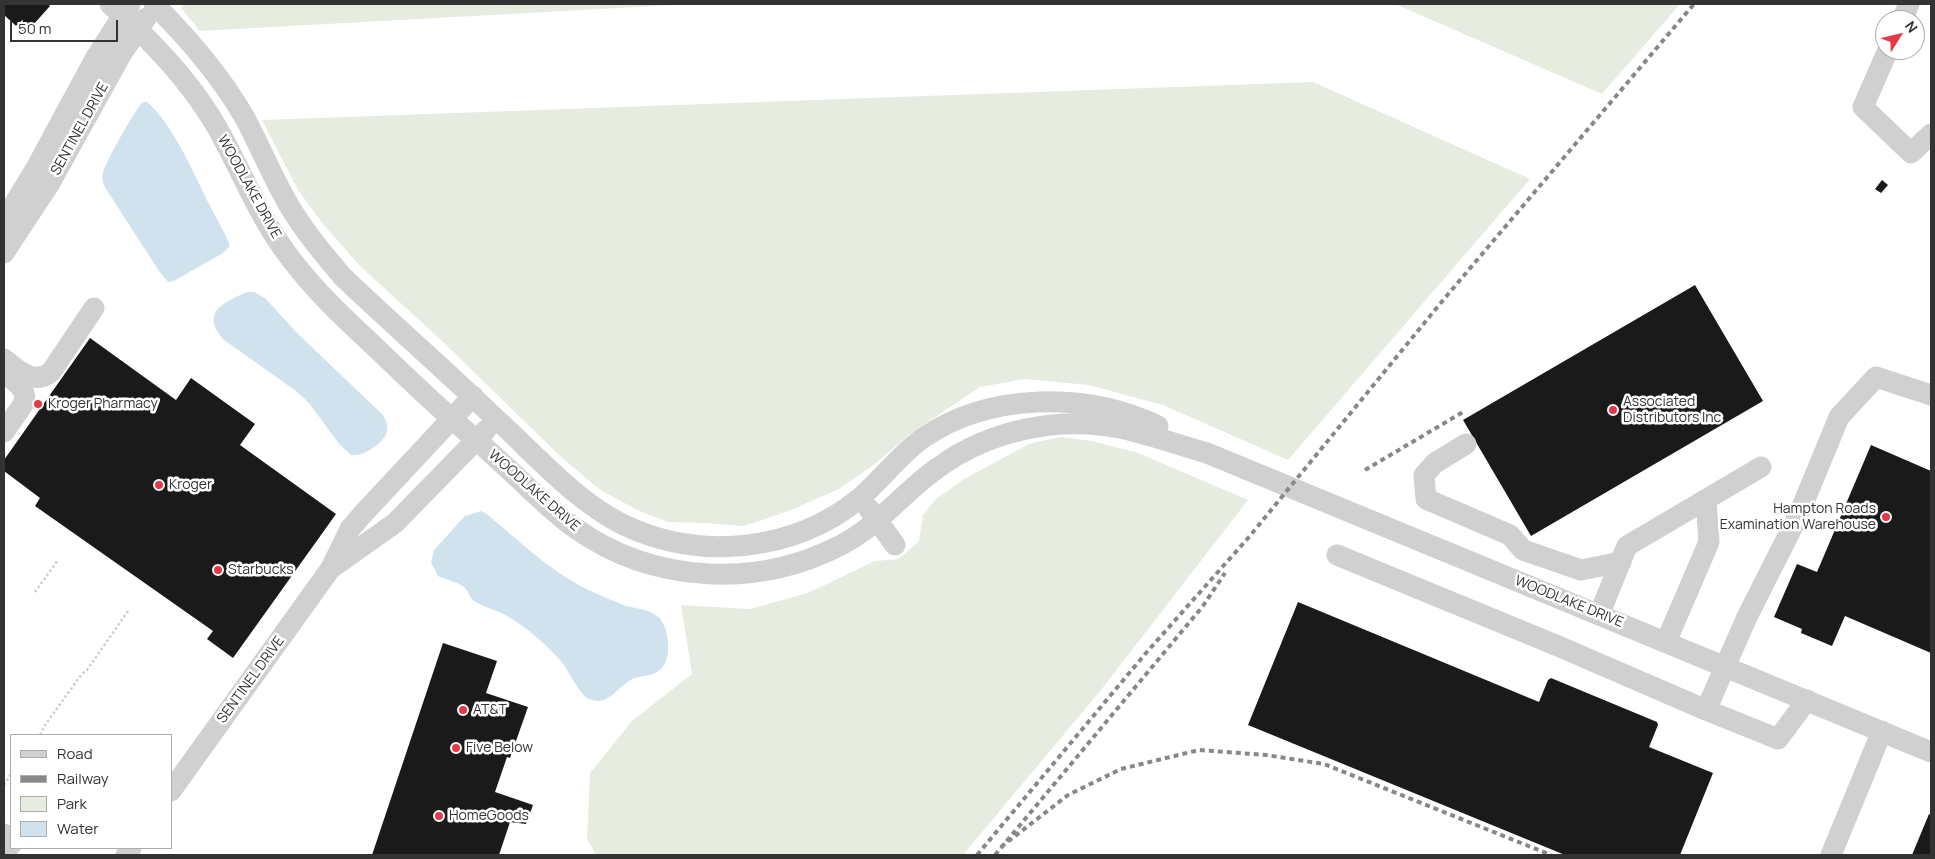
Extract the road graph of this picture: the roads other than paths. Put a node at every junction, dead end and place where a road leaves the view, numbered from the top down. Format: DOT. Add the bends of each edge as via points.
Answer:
graph roads {
  1 [pos="155,4"];
  2 [pos="121,7"];
  3 [pos="138,29"];
  4 [pos="1883,60"];
  5 [pos="1931,134"];
  6 [pos="4,221"];
  7 [pos="4,253"];
  8 [pos="94,308"];
  9 [pos="4,359"];
  10 [pos="4,373"];
  11 [pos="1931,395"];
  12 [pos="473,396"];
  13 [pos="452,418"];
  14 [pos="497,419"];
  15 [pos="4,432"];
  16 [pos="476,440"];
  17 [pos="1466,444"];
  18 [pos="1207,453"];
  19 [pos="1761,466"];
  20 [pos="861,497"];
  21 [pos="1706,500"];
  22 [pos="878,521"];
  23 [pos="895,545"];
  24 [pos="1337,555"];
  25 [pos="1621,562"];
  26 [pos="331,568"];
  27 [pos="1599,615"];
  28 [pos="1666,642"];
  29 [pos="1725,667"];
  30 [pos="1807,700"];
  31 [pos="1706,710"];
  32 [pos="1882,731"];
  33 [pos="1931,752"];
  34 [pos="172,790"];
  35 [pos="1831,855"];
  1 -- 3 [label="street, SENTINEL DRIVE"];
  1 -- 12 [label="street, WOODLAKE DRIVE" via="222,83 246,120 280,190 325,256 361,294"];
  2 -- 3 [label="street, WOODLAKE DRIVE"];
  2 -- 6 [label="street, SENTINEL DRIVE"];
  3 -- 7 [label="street, SENTINEL DRIVE" via="50,183"];
  3 -- 13 [label="street, WOODLAKE DRIVE" via="198,98 260,213 305,277 341,316"];
  4 -- 5 [label="street" via="1862,107 1911,154"];
  8 -- 9 [label="street" via="46,376 26,375"];
  10 -- 15 [label="street" via="21,387 26,398"];
  11 -- 29 [label="street" via="1876,377 1839,417 1799,514"];
  12 -- 13 [label="street, SENTINEL DRIVE"];
  12 -- 14 [label="street, WOODLAKE DRIVE"];
  13 -- 16 [label="street, WOODLAKE DRIVE"];
  13 -- 26 [label="street, SENTINEL DRIVE" via="361,516 350,530"];
  14 -- 16 [label="street, SENTINEL DRIVE"];
  14 -- 20 [label="street, WOODLAKE DRIVE" via="592,505 622,524 665,540 718,547 770,542 820,525"];
  16 -- 22 [label="street, WOODLAKE DRIVE" via="577,529 609,548 663,568 700,574 749,573 781,568 827,552"];
  16 -- 26 [label="street, SENTINEL DRIVE" via="395,523"];
  17 -- 25 [label="street" via="1435,463 1424,475 1426,499 1510,535 1523,550 1582,570"];
  18 -- 20 [label="street, WOODLAKE DRIVE" via="1156,425 1104,408 1066,402 1019,404 972,414 923,438"];
  18 -- 22 [label="street, WOODLAKE DRIVE" via="1103,426 1072,424 1027,429 983,442 952,458"];
  18 -- 27 [label="street, WOODLAKE DRIVE"];
  19 -- 21 [label="street"];
  20 -- 22 [label="street"];
  21 -- 25 [label="street" via="1627,546"];
  21 -- 28 [label="street" via="1709,542"];
  22 -- 23 [label="street"];
  24 -- 31 [label="street"];
  25 -- 27 [label="street"];
  26 -- 34 [label="street, SENTINEL DRIVE"];
  27 -- 28 [label="street, WOODLAKE DRIVE"];
  28 -- 29 [label="street, WOODLAKE DRIVE"];
  29 -- 30 [label="street, WOODLAKE DRIVE"];
  29 -- 31 [label="street"];
  30 -- 31 [label="street" via="1778,739"];
  30 -- 32 [label="street, WOODLAKE DRIVE"];
  32 -- 33 [label="street, WOODLAKE DRIVE"];
  32 -- 35 [label="street"];
}
